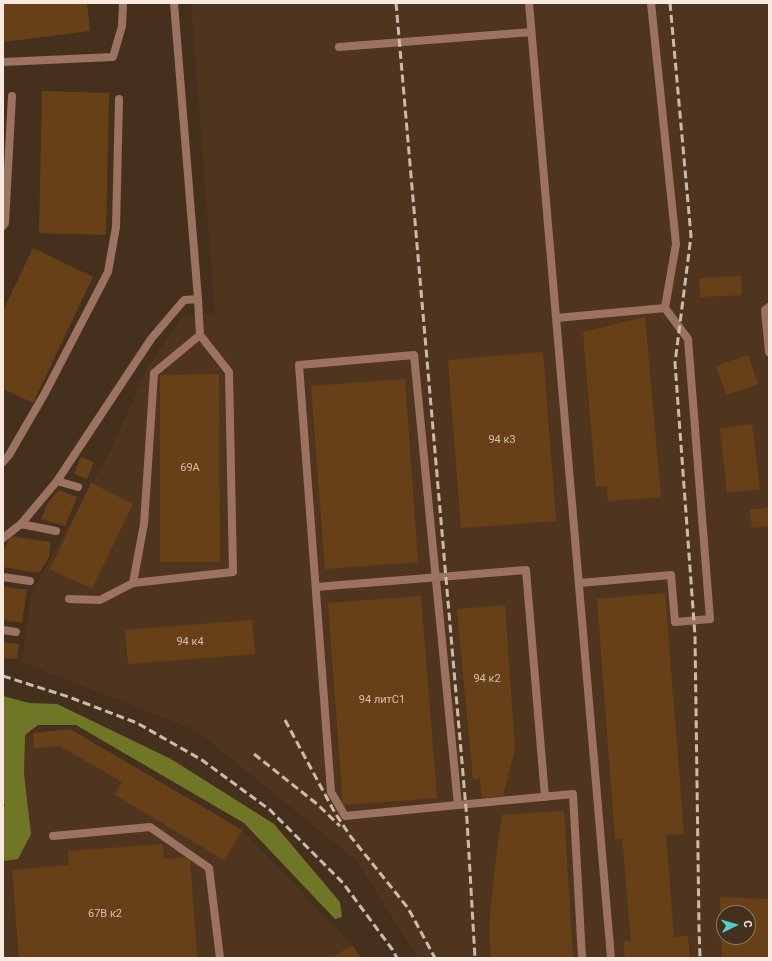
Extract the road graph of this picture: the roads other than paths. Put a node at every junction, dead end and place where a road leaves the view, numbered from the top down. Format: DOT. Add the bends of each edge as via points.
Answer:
graph roads {
  1 [pos="123,3"];
  2 [pos="174,3"];
  3 [pos="529,3"];
  4 [pos="651,3"];
  5 [pos="531,32"];
  6 [pos="339,47"];
  7 [pos="3,62"];
  8 [pos="12,96"];
  9 [pos="119,100"];
  10 [pos="3,226"];
  11 [pos="198,299"];
  12 [pos="769,307"];
  13 [pos="665,308"];
  14 [pos="556,318"];
  15 [pos="200,335"];
  16 [pos="769,352"];
  17 [pos="3,462"];
  18 [pos="57,481"];
  19 [pos="78,487"];
  20 [pos="20,524"];
  21 [pos="56,531"];
  22 [pos="3,538"];
  23 [pos="3,577"];
  24 [pos="436,578"];
  25 [pos="30,581"];
  26 [pos="133,582"];
  27 [pos="580,582"];
  28 [pos="316,587"];
  29 [pos="69,599"];
  30 [pos="3,630"];
  31 [pos="16,632"];
  32 [pos="545,797"];
  33 [pos="458,805"];
  34 [pos="53,836"];
  35 [pos="220,958"];
  36 [pos="582,958"];
  37 [pos="611,958"];
  1 -- 7 [label="lane" via="122,26 113,57"];
  2 -- 11 [label="lane"];
  3 -- 5 [label="lane"];
  4 -- 13 [label="lane" via="676,244"];
  5 -- 6 [label="lane"];
  5 -- 14 [label="lane"];
  8 -- 10 [label="lane"];
  9 -- 17 [label="lane" via="116,227 108,272 45,393"];
  11 -- 15 [label="lane"];
  11 -- 18 [label="lane" via="184,300 150,339"];
  12 -- 16 [label="lane" via="765,310"];
  13 -- 14 [label="lane"];
  13 -- 27 [label="lane" via="688,340 710,619 676,622 671,575"];
  14 -- 27 [label="lane"];
  15 -- 26 [label="lane" via="154,373 144,524"];
  15 -- 26 [label="lane" via="229,372 233,572"];
  18 -- 19 [label="lane"];
  18 -- 20 [label="lane"];
  20 -- 21 [label="lane"];
  20 -- 22 [label="lane"];
  23 -- 25 [label="lane"];
  24 -- 28 [label="lane"];
  24 -- 28 [label="lane" via="414,355 299,365"];
  24 -- 32 [label="lane" via="526,570"];
  24 -- 33 [label="lane"];
  26 -- 29 [label="lane" via="100,600"];
  27 -- 37 [label="lane"];
  28 -- 33 [label="lane" via="331,792 344,816"];
  30 -- 31 [label="lane"];
  32 -- 33 [label="lane"];
  32 -- 36 [label="lane" via="573,794"];
  34 -- 35 [label="lane" via="150,828 209,868"];
}
